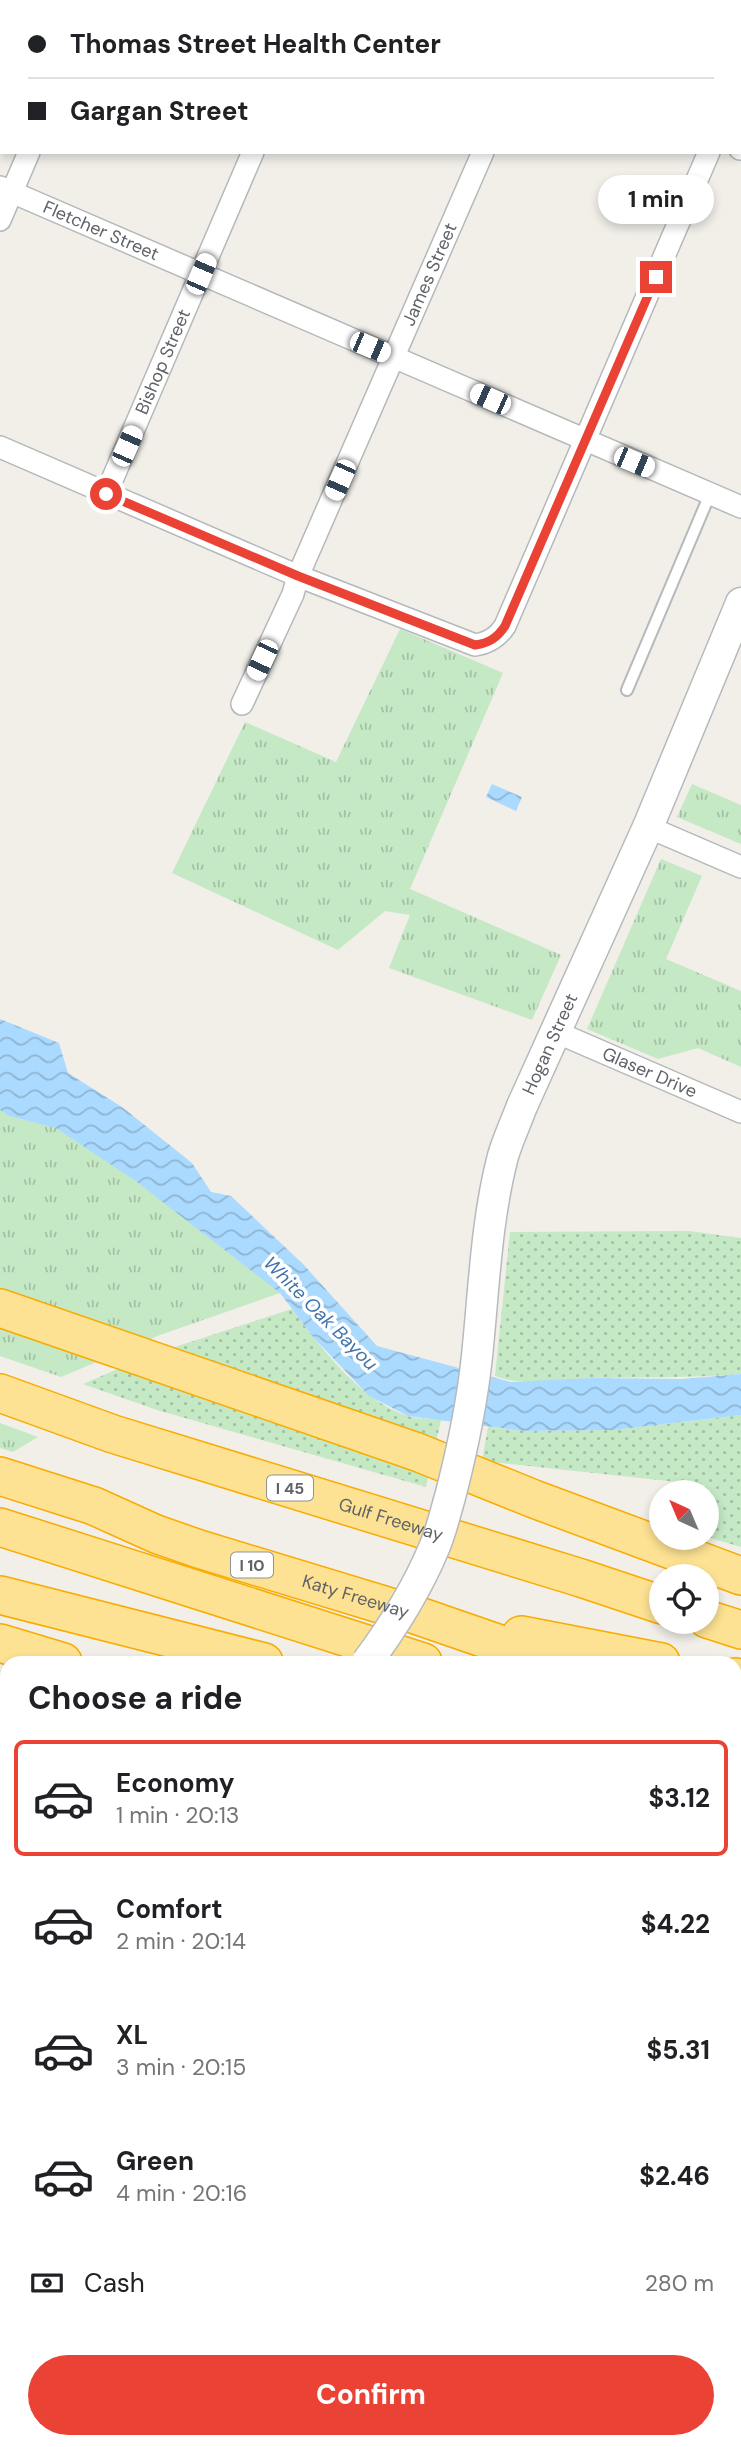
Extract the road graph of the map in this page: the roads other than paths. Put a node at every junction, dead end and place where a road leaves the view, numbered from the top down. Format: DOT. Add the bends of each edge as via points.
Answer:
graph roads {
  1 [pos="28,154"];
  2 [pos="252,154"];
  3 [pos="482,154"];
  4 [pos="708,154"];
  5 [pos="6,190"];
  6 [pos="0,220"];
  7 [pos="201,274"];
  8 [pos="395,357"];
  9 [pos="585,441"];
  10 [pos="0,447"];
  11 [pos="106,494"];
  12 [pos="710,494"];
  13 [pos="741,507"];
  14 [pos="298,576"];
  15 [pos="741,603"];
  16 [pos="627,690"];
  17 [pos="242,704"];
  18 [pos="648,827"];
  19 [pos="741,866"];
  20 [pos="556,1032"];
  21 [pos="741,1112"];
  22 [pos="0,1308"];
  23 [pos="0,1393"];
  24 [pos="0,1476"];
  25 [pos="0,1527"];
  26 [pos="741,1576"];
  27 [pos="0,1595"];
  28 [pos="649,1601"];
  29 [pos="413,1614"];
  30 [pos="719,1623"];
  31 [pos="741,1630"];
  32 [pos="0,1643"];
  33 [pos="42,1656"];
  34 [pos="240,1656"];
  35 [pos="370,1656"];
  36 [pos="404,1656"];
  37 [pos="535,1656"];
  38 [pos="630,1656"];
  1 -- 5 [label="street"];
  2 -- 7 [label="street, Bishop Street"];
  3 -- 8 [label="street, James Street"];
  4 -- 9 [label="street"];
  5 -- 6 [label="street"];
  5 -- 7 [label="street, Fletcher Street"];
  7 -- 8 [label="street, Fletcher Street"];
  7 -- 11 [label="street, Bishop Street"];
  8 -- 9 [label="street, Fletcher Street"];
  8 -- 14 [label="street, James Street"];
  9 -- 12 [label="street, Fletcher Street"];
  9 -- 14 [label="street" via="505,626 486,643 475,645"];
  10 -- 11 [label="street"];
  11 -- 14 [label="street"];
  12 -- 13 [label="street, Fletcher Street"];
  12 -- 16 [label="lane"];
  14 -- 17 [label="street, James Street"];
  15 -- 18 [label="main road, Hogan Street"];
  18 -- 19 [label="street"];
  18 -- 20 [label="main road, Hogan Street"];
  20 -- 21 [label="street, Glaser Drive"];
  20 -- 35 [label="main road, Hogan Street, bridge" via="504,1153 487,1238 477,1359 447,1508 419,1579"];
  22 -- 26 [label="highway" via="417,1452"];
  23 -- 28 [label="highway, Gulf Freeway / I 45" via="113,1434"];
  24 -- 29 [label="highway, Katy Freeway / I 10" via="94,1506 199,1549"];
  25 -- 36 [label="highway"];
  27 -- 34 [label="highway"];
  29 -- 37 [label="highway, Katy Freeway / I 10"];
  29 -- 38 [label="highway"];
  30 -- 31 [label="highway"];
  32 -- 33 [label="highway"];
}
